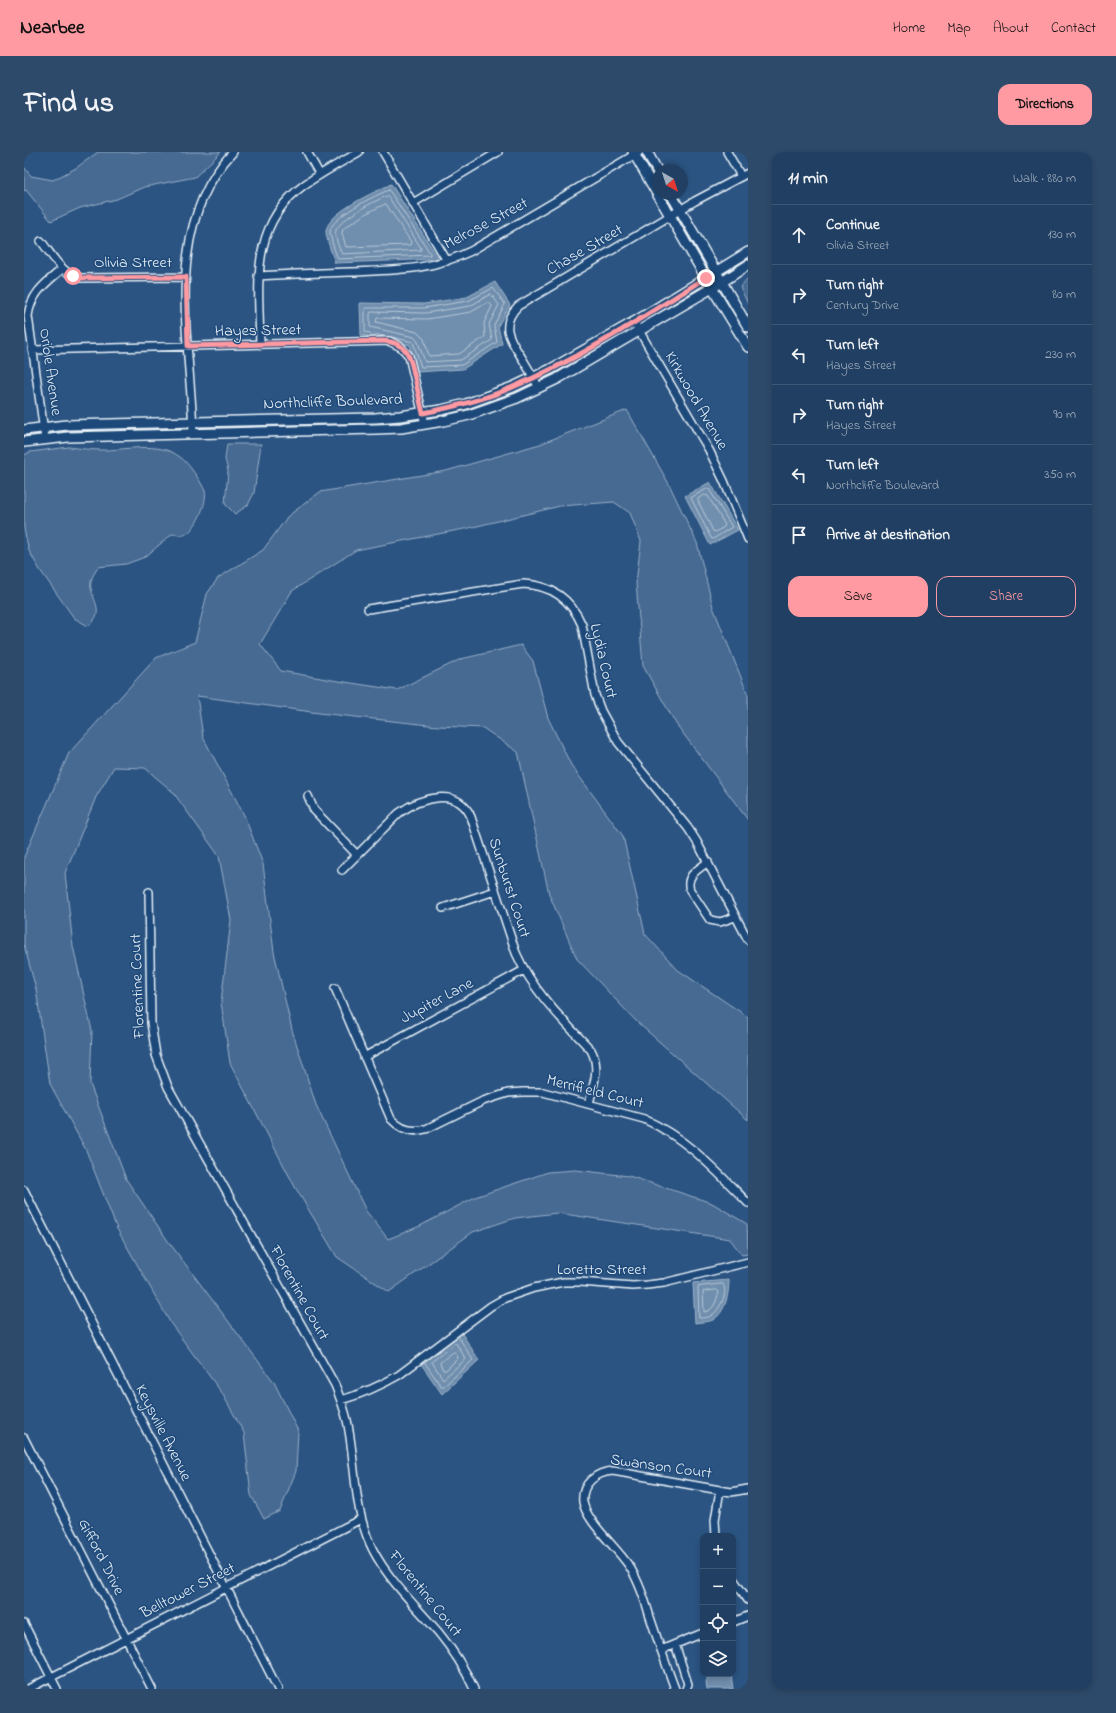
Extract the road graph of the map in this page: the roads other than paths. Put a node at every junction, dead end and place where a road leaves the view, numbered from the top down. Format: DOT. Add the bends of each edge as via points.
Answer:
graph roads {
  1 [pos="233,152"];
  2 [pos="306,152"];
  3 [pos="359,152"];
  4 [pos="383,152"];
  5 [pos="498,152"];
  6 [pos="647,152"];
  7 [pos="727,152"];
  8 [pos="636,153"];
  9 [pos="654,164"];
  10 [pos="748,173"];
  11 [pos="320,175"];
  12 [pos="741,176"];
  13 [pos="674,200"];
  14 [pos="413,203"];
  15 [pos="680,210"];
  16 [pos="671,216"];
  17 [pos="41,241"];
  18 [pos="748,252"];
  19 [pos="447,261"];
  20 [pos="748,265"];
  21 [pos="62,269"];
  22 [pos="716,272"];
  23 [pos="258,276"];
  24 [pos="186,277"];
  25 [pos="706,278"];
  26 [pos="722,282"];
  27 [pos="712,288"];
  28 [pos="636,327"];
  29 [pos="748,327"];
  30 [pos="260,345"];
  31 [pos="188,346"];
  32 [pos="748,347"];
  33 [pos="32,350"];
  34 [pos="534,377"];
  35 [pos="540,388"];
  36 [pos="423,413"];
  37 [pos="193,422"];
  38 [pos="425,424"];
  39 [pos="43,427"];
  40 [pos="24,430"];
  41 [pos="193,434"];
  42 [pos="45,439"];
  43 [pos="24,442"];
  44 [pos="748,539"];
  45 [pos="368,609"];
  46 [pos="308,796"];
  47 [pos="357,855"];
  48 [pos="708,862"];
  49 [pos="342,870"];
  50 [pos="496,891"];
  51 [pos="150,892"];
  52 [pos="443,908"];
  53 [pos="735,917"];
  54 [pos="748,940"];
  55 [pos="524,970"];
  56 [pos="335,988"];
  57 [pos="364,1057"];
  58 [pos="589,1104"];
  59 [pos="24,1190"];
  60 [pos="748,1203"];
  61 [pos="748,1262"];
  62 [pos="341,1400"];
  63 [pos="24,1438"];
  64 [pos="720,1490"];
  65 [pos="748,1490"];
  66 [pos="361,1519"];
  67 [pos="716,1533"];
  68 [pos="736,1583"];
  69 [pos="226,1588"];
  70 [pos="748,1600"];
  71 [pos="748,1616"];
  72 [pos="736,1621"];
  73 [pos="24,1624"];
  74 [pos="700,1634"];
  75 [pos="126,1639"];
  76 [pos="675,1644"];
  77 [pos="661,1650"];
  78 [pos="51,1677"];
  79 [pos="28,1689"];
  80 [pos="57,1689"];
  81 [pos="152,1689"];
  82 [pos="278,1689"];
  83 [pos="474,1689"];
  84 [pos="675,1689"];
  85 [pos="686,1689"];
  1 -- 24 [label="street" via="211,182 198,209 189,241"];
  2 -- 11 [label="street"];
  3 -- 11 [label="street"];
  4 -- 14 [label="street"];
  5 -- 14 [label="street"];
  6 -- 9 [label="main road"];
  7 -- 12 [label="street"];
  8 -- 16 [label="main road"];
  8 -- 19 [label="street, Melrose Street" via="471,251"];
  10 -- 12 [label="street, Chase Street"];
  11 -- 23 [label="street" via="294,193 275,216 262,246"];
  12 -- 15 [label="street, Chase Street"];
  13 -- 15 [label="main road"];
  14 -- 19 [label="street"];
  15 -- 16 [label="street, Chase Street"];
  15 -- 22 [label="main road"];
  16 -- 25 [label="main road"];
  16 -- 34 [label="street, Chase Street" via="513,311 508,324 508,335"];
  17 -- 21 [label="street"];
  18 -- 22 [label="main road, Northcliffe Boulevard"];
  19 -- 23 [label="street, Melrose Street" via="432,266 400,270"];
  20 -- 26 [label="main road, Northcliffe Boulevard"];
  21 -- 24 [label="street, Olivia Street" via="79,278"];
  21 -- 33 [label="street, Oriole Avenue" via="40,287 32,300 28,316"];
  22 -- 25 [label="main road, Northcliffe Boulevard"];
  22 -- 26 [label="main road"];
  23 -- 30 [label="street"];
  24 -- 31 [label="street"];
  25 -- 27 [label="main road"];
  25 -- 28 [label="main road, Northcliffe Boulevard"];
  26 -- 27 [label="main road, Northcliffe Boulevard"];
  26 -- 29 [label="main road"];
  27 -- 28 [label="main road, Northcliffe Boulevard"];
  27 -- 32 [label="main road"];
  28 -- 34 [label="main road, Northcliffe Boulevard"];
  28 -- 35 [label="main road, Northcliffe Boulevard"];
  28 -- 44 [label="street, Kirkwood Avenue" via="709,450 728,488"];
  30 -- 31 [label="street, Hayes Street"];
  30 -- 36 [label="street, Hayes Street" via="383,341 396,343 406,351 411,362"];
  31 -- 33 [label="street, Hayes Street"];
  31 -- 37 [label="street"];
  33 -- 39 [label="street, Oriole Avenue"];
  34 -- 35 [label="street, Chase Street"];
  34 -- 36 [label="main road, Northcliffe Boulevard" via="466,404"];
  35 -- 38 [label="main road, Northcliffe Boulevard" via="493,408"];
  36 -- 37 [label="main road, Northcliffe Boulevard" via="375,418"];
  36 -- 38 [label="street, Hayes Street"];
  37 -- 39 [label="main road, Northcliffe Boulevard"];
  37 -- 41 [label="street"];
  38 -- 41 [label="main road, Northcliffe Boulevard" via="376,429"];
  39 -- 40 [label="main road, Northcliffe Boulevard"];
  39 -- 42 [label="street, Oriole Avenue"];
  41 -- 42 [label="main road, Northcliffe Boulevard"];
  42 -- 43 [label="main road, Northcliffe Boulevard"];
  45 -- 48 [label="street, Lydia Court" via="524,584 543,587 560,595 573,608 582,625 595,695 608,727 688,828"];
  46 -- 47 [label="street" via="314,810"];
  47 -- 49 [label="street, Sunburst Court"];
  47 -- 50 [label="street, Sunburst Court" via="407,807 425,800 452,798 462,804 469,813"];
  48 -- 53 [label="street, Lydia Court"];
  48 -- 53 [label="street" via="691,876 690,890 710,920 720,922"];
  50 -- 52 [label="street"];
  50 -- 55 [label="street, Sunburst Court"];
  51 -- 62 [label="street, Florentine Court" via="151,1023 156,1055 162,1072"];
  53 -- 54 [label="street, Lydia Court"];
  55 -- 57 [label="street, Jupiter Lane"];
  55 -- 58 [label="street, Sunburst Court" via="541,996 594,1056 597,1072"];
  56 -- 57 [label="street, Merrifield Court"];
  57 -- 58 [label="street, Merrifield Court" via="391,1119 407,1130 426,1129 483,1100 508,1093 543,1092"];
  58 -- 60 [label="street, Merrifield Court" via="644,1119 674,1134 693,1148"];
  59 -- 69 [label="street, Keysville Avenue"];
  61 -- 62 [label="street, Loretto Street" via="664,1283 647,1285 563,1282 519,1292 491,1306 386,1383"];
  62 -- 66 [label="street, Florentine Court" via="349,1431"];
  63 -- 75 [label="street, Gifford Drive"];
  64 -- 65 [label="street, Swanson Court"];
  64 -- 67 [label="street" via="715,1520"];
  64 -- 77 [label="street, Swanson Court" via="613,1471 594,1477 586,1487 583,1497 585,1510 631,1568 642,1591"];
  66 -- 69 [label="street, Belltower Street"];
  66 -- 83 [label="street, Florentine Court" via="382,1565 452,1650"];
  68 -- 70 [label="street"];
  69 -- 75 [label="street, Belltower Street"];
  69 -- 82 [label="street, Keysville Avenue"];
  71 -- 72 [label="street"];
  73 -- 78 [label="street"];
  74 -- 76 [label="street"];
  75 -- 78 [label="street, Belltower Street"];
  75 -- 81 [label="street, Gifford Drive"];
  76 -- 77 [label="street"];
  76 -- 85 [label="street" via="688,1684"];
  77 -- 84 [label="street, Swanson Court"];
  78 -- 79 [label="street, Belltower Street"];
  78 -- 80 [label="street"];
}
